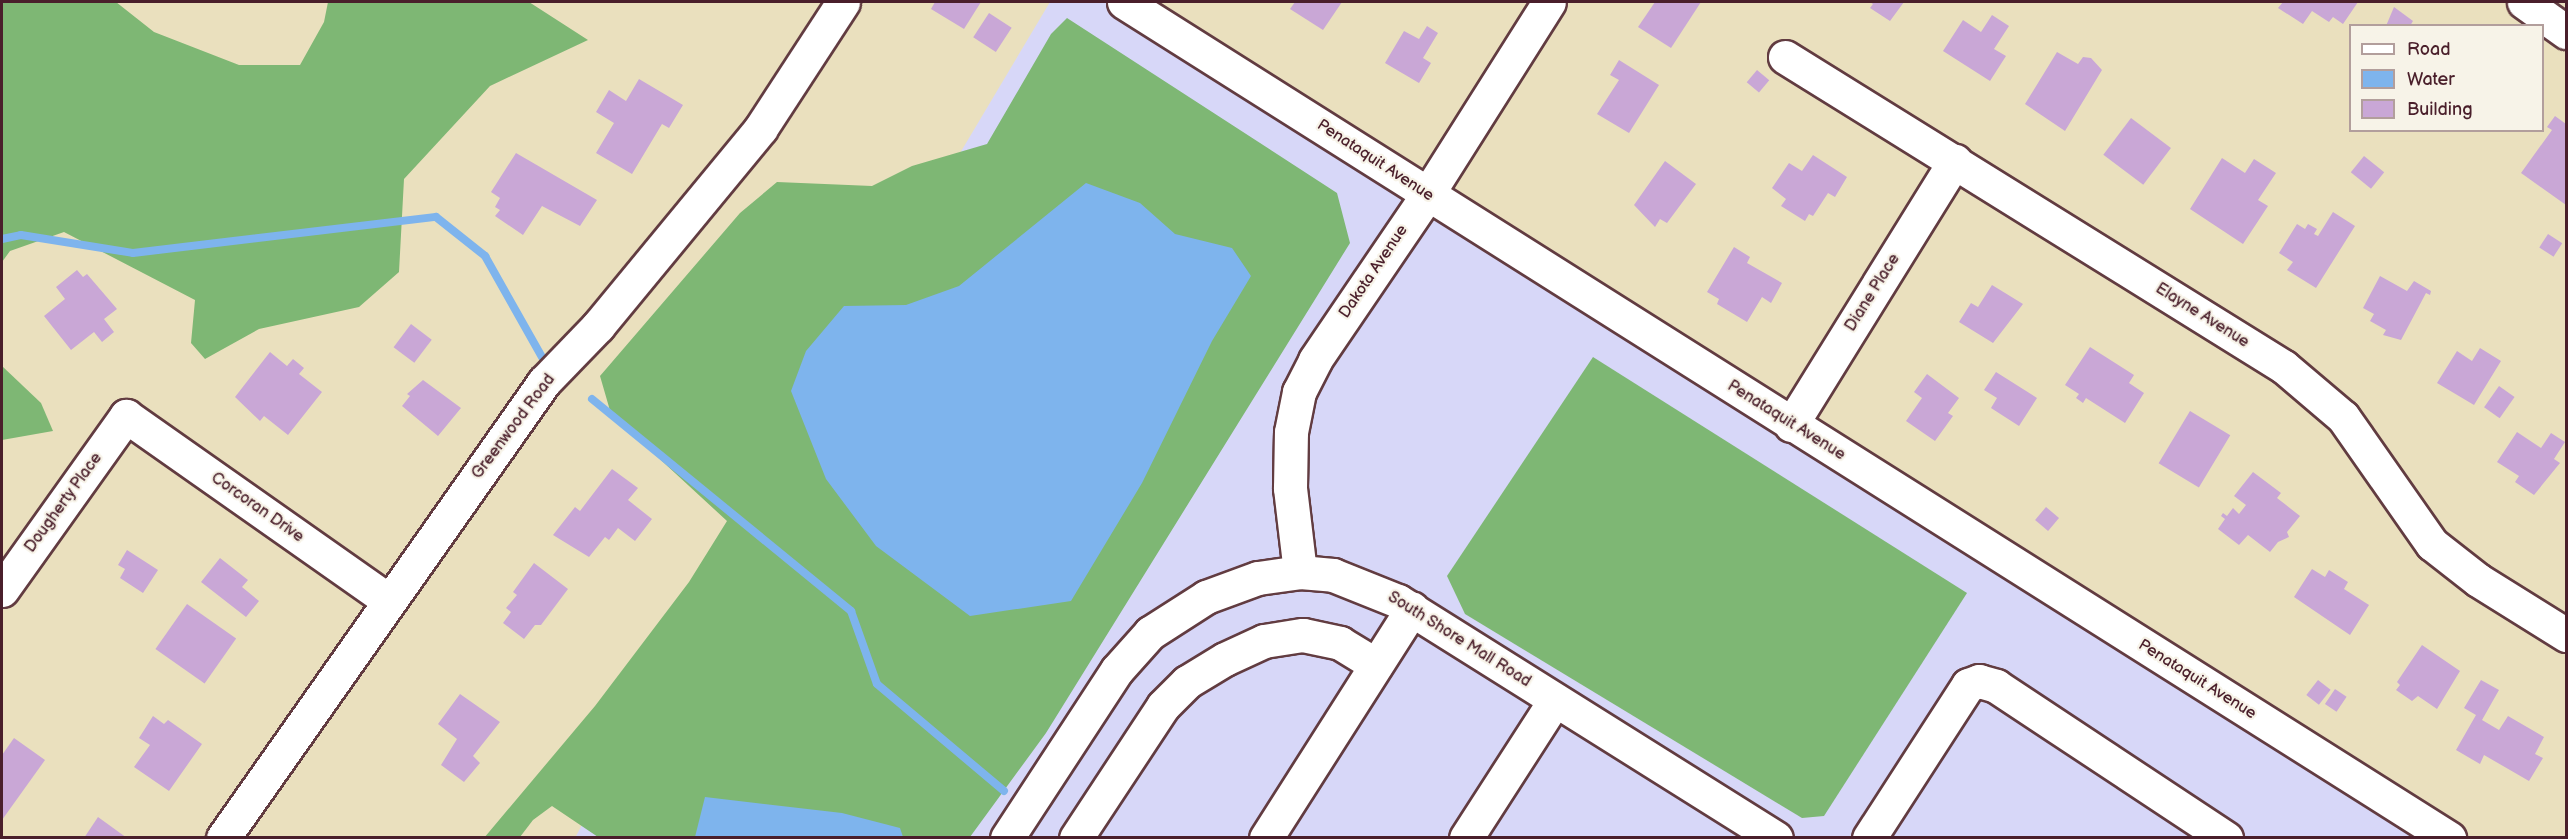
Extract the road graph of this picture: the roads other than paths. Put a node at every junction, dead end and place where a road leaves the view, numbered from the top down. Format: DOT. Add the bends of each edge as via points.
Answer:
graph roads {
  1 [pos="843,2"];
  2 [pos="1124,2"];
  3 [pos="1549,2"];
  4 [pos="2524,2"];
  5 [pos="2566,32"];
  6 [pos="1785,57"];
  7 [pos="1955,161"];
  8 [pos="1427,195"];
  9 [pos="126,416"];
  10 [pos="1791,425"];
  11 [pos="1300,572"];
  12 [pos="2,590"];
  13 [pos="388,600"];
  14 [pos="1412,609"];
  15 [pos="2566,635"];
  16 [pos="1376,665"];
  17 [pos="1555,700"];
  18 [pos="223,837"];
  19 [pos="1007,837"];
  20 [pos="1076,837"];
  21 [pos="1266,837"];
  22 [pos="1466,837"];
  23 [pos="1775,837"];
  24 [pos="1869,837"];
  25 [pos="2226,837"];
  26 [pos="2450,837"];
  1 -- 13 [label="street, Greenwood Road" via="761,128 598,326 544,382"];
  2 -- 8 [label="street, Penataquit Avenue"];
  3 -- 8 [label="street, Dakota Avenue"];
  4 -- 5 [label="street"];
  6 -- 7 [label="street, Elayne Avenue"];
  7 -- 10 [label="street, Diane Place"];
  7 -- 15 [label="street, Elayne Avenue" via="2284,367 2343,417 2432,544 2478,580"];
  8 -- 10 [label="street, Penataquit Avenue"];
  8 -- 11 [label="street, Dakota Avenue" via="1315,360 1299,392 1292,432 1290,488"];
  9 -- 12 [label="street, Dougherty Place"];
  9 -- 13 [label="street, Corcoran Drive"];
  10 -- 26 [label="street, Penataquit Avenue"];
  11 -- 14 [label="street, South Shore Mall Road" via="1333,575"];
  11 -- 19 [label="street, South Shore Mall Road" via="1258,578 1206,597 1150,633 1098,698"];
  13 -- 18 [label="street, Greenwood Road"];
  14 -- 16 [label="street"];
  14 -- 17 [label="street, South Shore Mall Road"];
  16 -- 20 [label="street" via="1340,643 1303,635 1264,641 1225,659 1187,682 1163,706"];
  16 -- 21 [label="street"];
  17 -- 22 [label="street"];
  17 -- 23 [label="street, South Shore Mall Road"];
  24 -- 25 [label="street" via="1968,685 1979,681 1996,686"];
}
